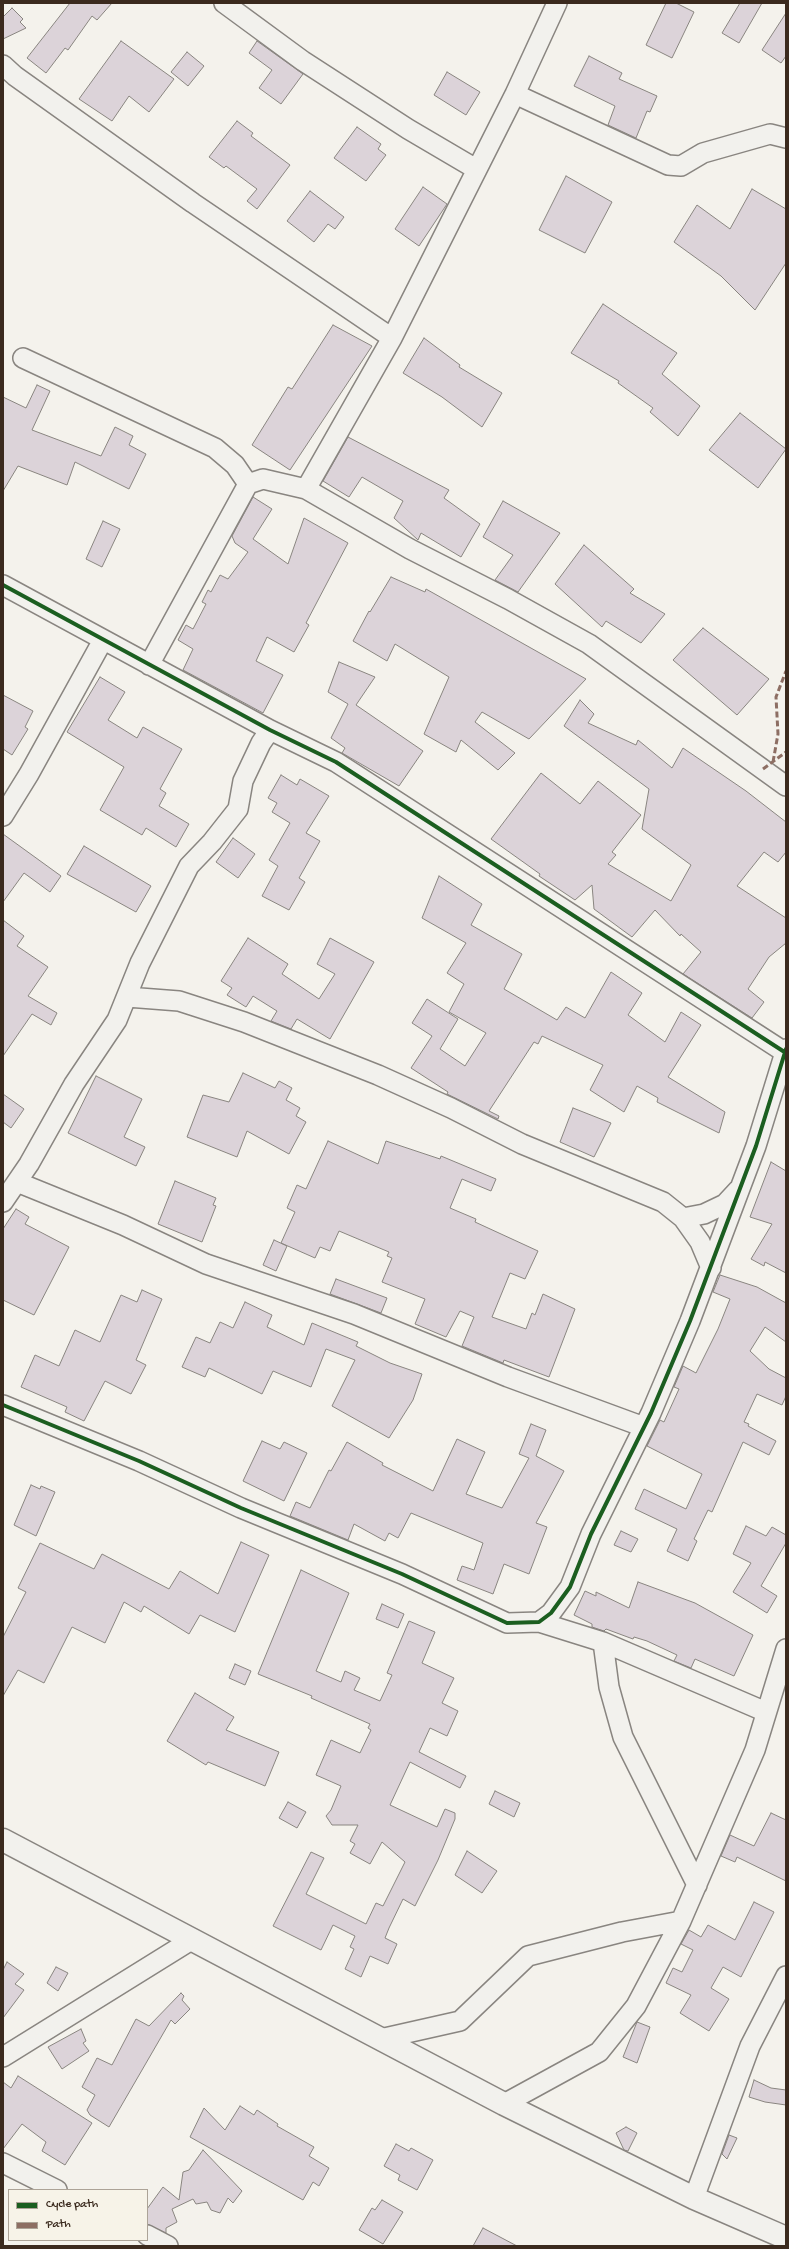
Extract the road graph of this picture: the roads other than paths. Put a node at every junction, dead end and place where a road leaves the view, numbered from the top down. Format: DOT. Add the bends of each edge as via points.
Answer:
graph roads {
  1 [pos="224,3"];
  2 [pos="557,3"];
  3 [pos="3,65"];
  4 [pos="515,94"];
  5 [pos="786,138"];
  6 [pos="476,168"];
  7 [pos="392,338"];
  8 [pos="23,358"];
  9 [pos="248,484"];
  10 [pos="306,489"];
  11 [pos="3,584"];
  12 [pos="103,640"];
  13 [pos="149,665"];
  14 [pos="270,730"];
  15 [pos="786,786"];
  16 [pos="3,816"];
  17 [pos="127,997"];
  18 [pos="786,1052"];
  19 [pos="17,1182"];
  20 [pos="741,1186"];
  21 [pos="3,1202"];
  22 [pos="683,1218"];
  23 [pos="711,1268"];
  24 [pos="3,1405"];
  25 [pos="644,1427"];
  26 [pos="539,1622"];
  27 [pos="603,1642"];
  28 [pos="786,1649"];
  29 [pos="766,1712"];
  30 [pos="3,1840"];
  31 [pos="697,1885"];
  32 [pos="681,1921"];
  33 [pos="193,1939"];
  34 [pos="786,1976"];
  35 [pos="380,2039"];
  36 [pos="3,2057"];
  37 [pos="504,2104"];
  38 [pos="3,2163"];
  39 [pos="55,2189"];
  40 [pos="694,2198"];
  41 [pos="148,2236"];
  42 [pos="786,2238"];
  43 [pos="168,2246"];
  1 -- 6 [label="street" via="303,61 408,129"];
  2 -- 4 [label="street"];
  3 -- 7 [label="street" via="194,203"];
  4 -- 5 [label="street" via="668,165 681,166 703,153 770,134"];
  4 -- 6 [label="street"];
  6 -- 7 [label="street"];
  7 -- 10 [label="street"];
  8 -- 9 [label="street" via="215,448 235,465"];
  9 -- 10 [label="street" via="263,479"];
  9 -- 13 [label="street"];
  10 -- 15 [label="street" via="410,549 589,644"];
  11 -- 12 [label="street"];
  12 -- 13 [label="street"];
  12 -- 16 [label="street"];
  13 -- 14 [label="street"];
  14 -- 17 [label="street" via="243,781 238,809 189,866 140,963"];
  14 -- 18 [label="street" via="336,762"];
  17 -- 19 [label="street" via="117,1020 74,1084 30,1164"];
  17 -- 22 [label="street" via="179,1001 244,1022 378,1075 522,1144 663,1202"];
  18 -- 20 [label="street"];
  19 -- 21 [label="street"];
  19 -- 25 [label="street" via="123,1225 206,1264 354,1314 508,1377"];
  20 -- 22 [label="street" via="725,1204 704,1214"];
  20 -- 23 [label="street"];
  22 -- 23 [label="street" via="700,1242"];
  23 -- 25 [label="street"];
  24 -- 26 [label="street" via="139,1461 241,1508 402,1574 507,1623"];
  25 -- 26 [label="street" via="591,1534 570,1587 551,1613"];
  26 -- 27 [label="street"];
  27 -- 29 [label="street"];
  27 -- 31 [label="street" via="609,1687 623,1737"];
  28 -- 29 [label="street"];
  29 -- 31 [label="street" via="755,1750"];
  30 -- 33 [label="main road"];
  31 -- 32 [label="street"];
  32 -- 35 [label="street" via="622,1932 528,1956 460,2021"];
  32 -- 37 [label="street" via="636,2006 599,2052"];
  33 -- 35 [label="main road"];
  33 -- 36 [label="street"];
  34 -- 40 [label="street" via="750,2046"];
  35 -- 37 [label="main road"];
  37 -- 40 [label="main road"];
  38 -- 39 [label="street"];
  40 -- 42 [label="main road"];
  41 -- 43 [label="street"];
}
